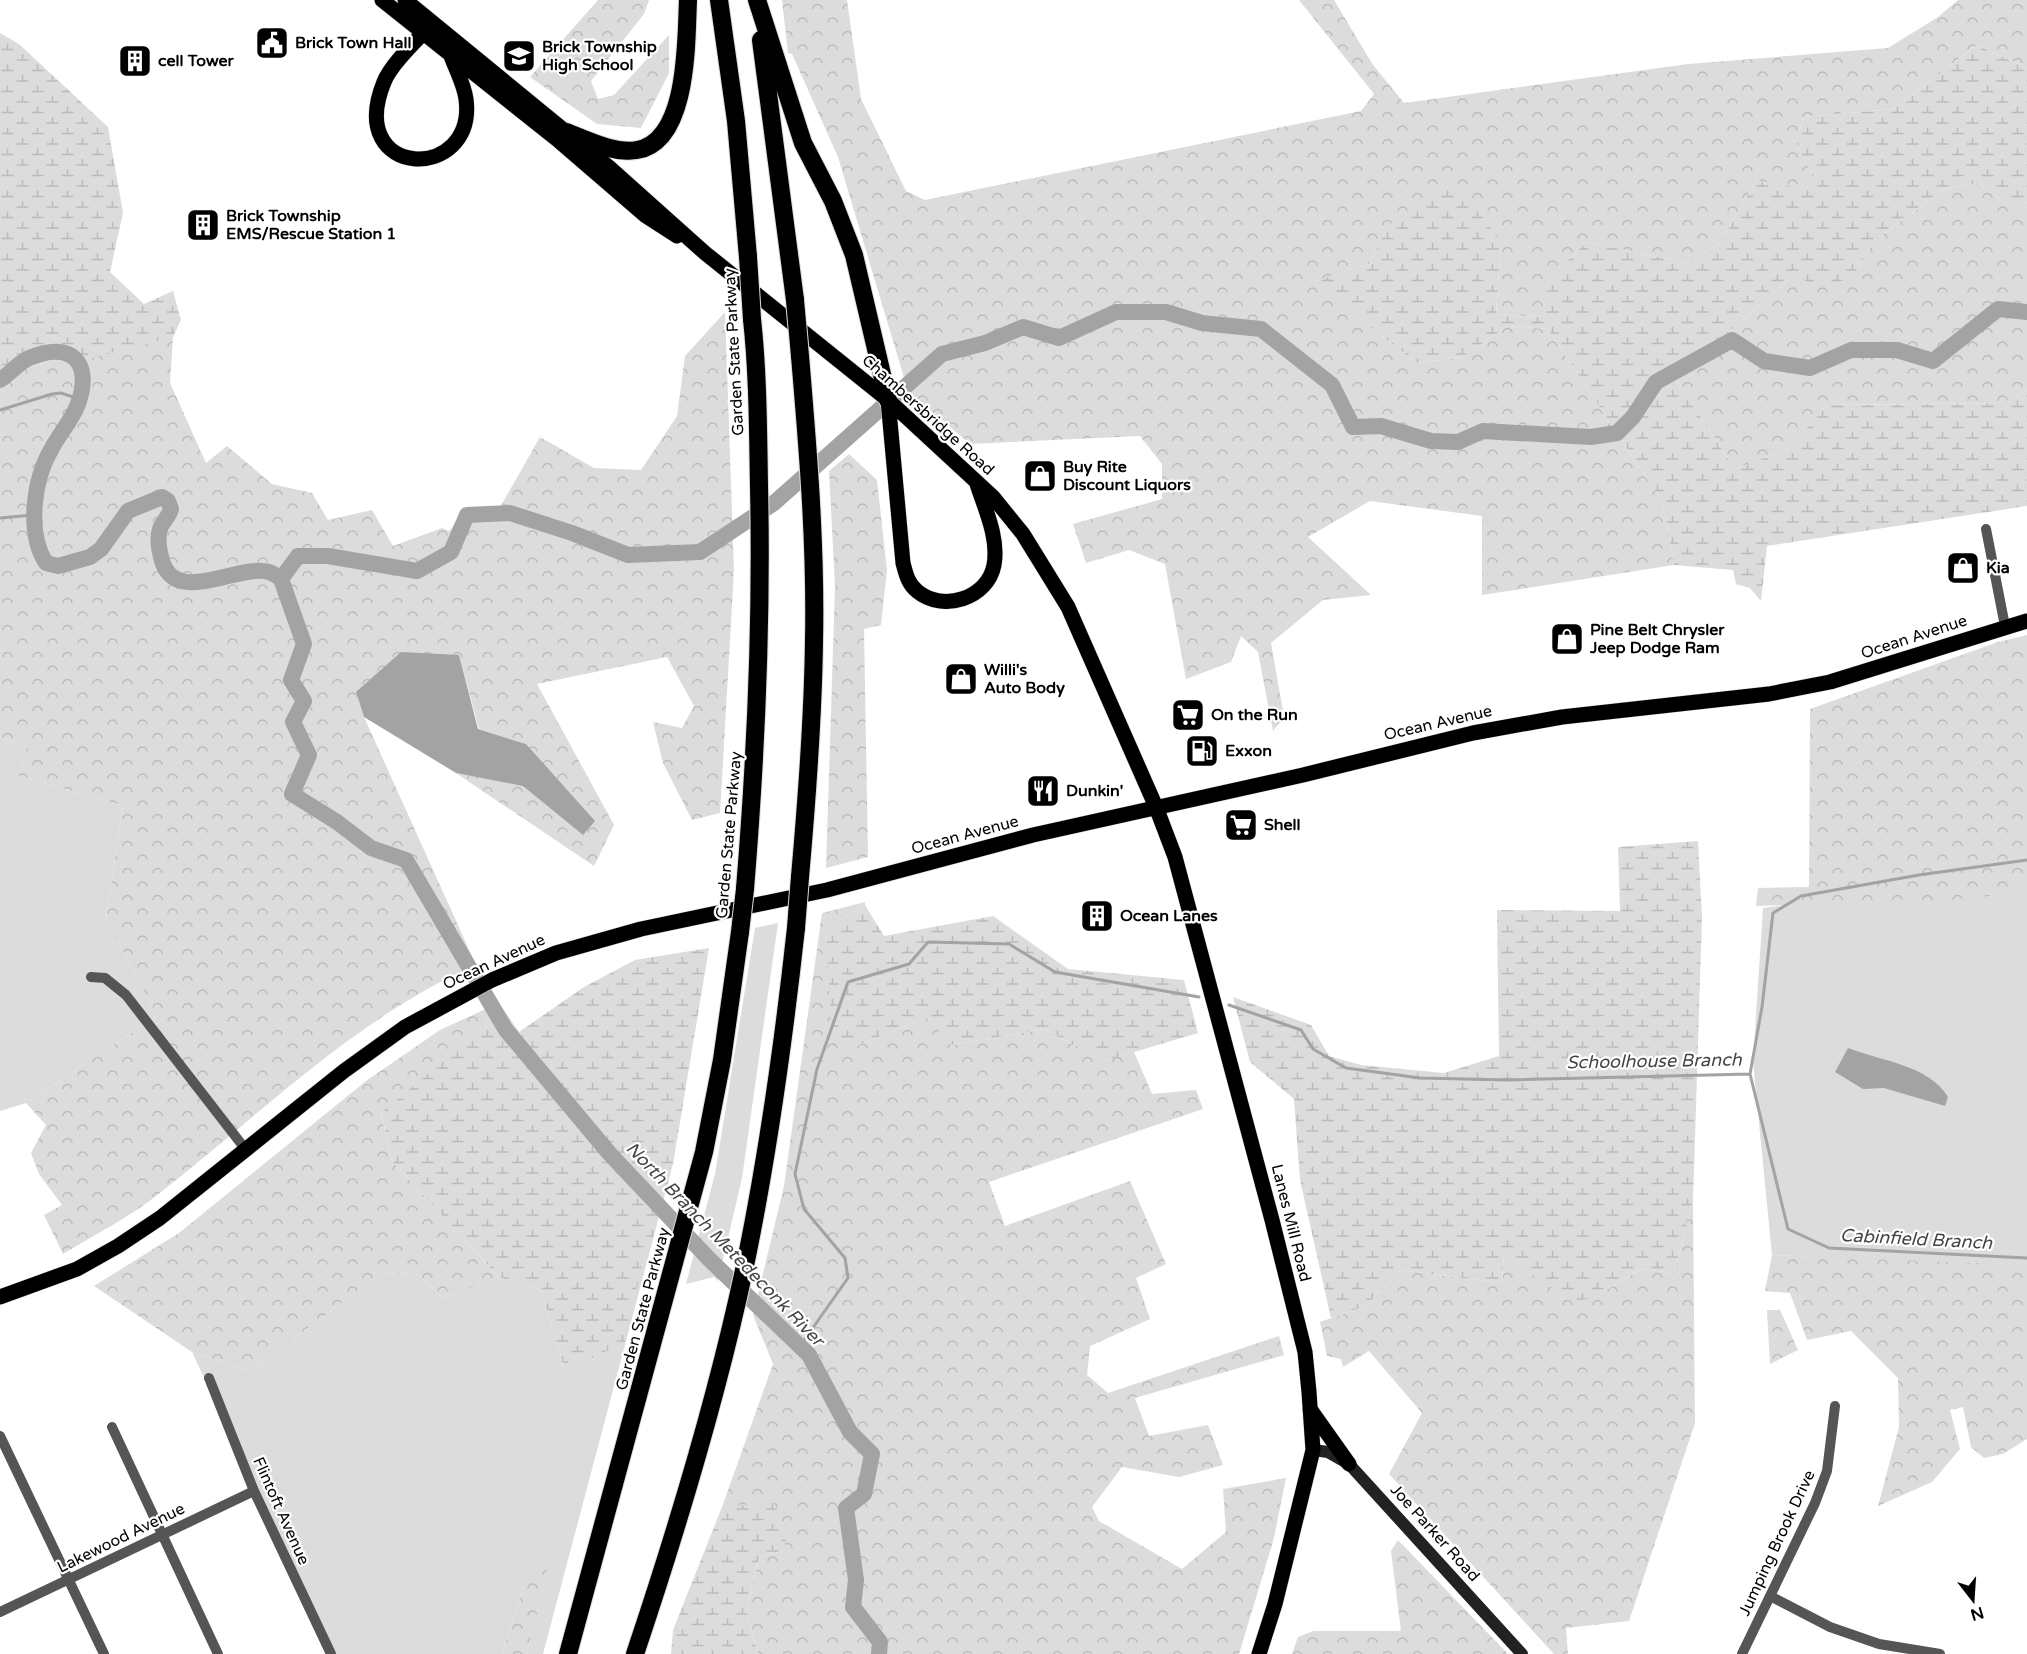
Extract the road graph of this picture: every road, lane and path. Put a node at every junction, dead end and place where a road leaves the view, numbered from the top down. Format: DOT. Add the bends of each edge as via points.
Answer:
graph roads {
  1 [pos="382,0"];
  2 [pos="688,0"];
  3 [pos="719,0"];
  4 [pos="757,0"];
  5 [pos="413,7"];
  6 [pos="429,27"];
  7 [pos="451,56"];
  8 [pos="566,132"];
  9 [pos="705,253"];
  10 [pos="885,394"];
  11 [pos="977,484"];
  12 [pos="1986,529"];
  13 [pos="2027,621"];
  14 [pos="2005,626"];
  15 [pos="1156,807"];
  16 [pos="91,977"];
  17 [pos="246,1150"];
  18 [pos="0,1297"];
  19 [pos="209,1378"];
  20 [pos="1835,1406"];
  21 [pos="1310,1409"];
  22 [pos="112,1426"];
  23 [pos="0,1436"];
  24 [pos="1312,1450"];
  25 [pos="1349,1464"];
  26 [pos="254,1491"];
  27 [pos="163,1535"];
  28 [pos="69,1580"];
  29 [pos="1770,1596"];
  30 [pos="0,1612"];
  31 [pos="104,1654"];
  32 [pos="218,1654"];
  33 [pos="331,1654"];
  34 [pos="568,1654"];
  35 [pos="635,1654"];
  36 [pos="1260,1654"];
  37 [pos="1522,1654"];
  38 [pos="1742,1654"];
  39 [pos="1940,1654"];
  1 -- 5 [label="main road, Chambersbridge Road"];
  2 -- 8 [label="highway" via="685,70 667,128 654,144 636,151 612,148"];
  3 -- 34 [label="highway, Garden State Parkway, bridge" via="736,121 756,356 761,552 757,712 745,890 722,1060 692,1201"];
  4 -- 10 [label="highway" via="803,143 833,201 854,255"];
  4 -- 35 [label="highway, bridge" via="795,300 807,448 814,640 812,727 796,928 769,1137 747,1256 673,1540"];
  5 -- 6 [label="main road, Chambersbridge Road"];
  6 -- 7 [label="main road, Chambersbridge Road"];
  6 -- 7 [label="main road" via="386,79 378,100 376,121 382,142 396,155 426,159 456,143 464,123 466,99"];
  6 -- 8 [label="main road, Chambersbridge Road"];
  7 -- 9 [label="main road, Chambersbridge Road" via="646,216"];
  8 -- 9 [label="main road, Chambersbridge Road" via="665,214"];
  9 -- 10 [label="main road, Chambersbridge Road"];
  10 -- 11 [label="main road, Chambersbridge Road"];
  10 -- 11 [label="main road" via="903,563 909,582 932,599 958,601 988,581 995,551"];
  11 -- 15 [label="main road, Chambersbridge Road" via="1023,534 1067,605"];
  12 -- 14 [label="street"];
  13 -- 14 [label="main road, Ocean Avenue"];
  14 -- 15 [label="main road, Ocean Avenue" via="1830,682 1769,694 1503,726"];
  15 -- 17 [label="main road, Ocean Avenue" via="827,890 642,929 556,952 461,995 405,1027"];
  15 -- 21 [label="main road, Lanes Mill Road" via="1175,857 1272,1220 1305,1352"];
  16 -- 17 [label="street" via="105,978 126,995"];
  17 -- 18 [label="main road, Ocean Avenue" via="118,1246 77,1269"];
  19 -- 26 [label="street, Flintoft Avenue"];
  20 -- 29 [label="street, Jumping Brook Drive" via="1827,1471"];
  21 -- 24 [label="main road, Lanes Mill Road"];
  21 -- 25 [label="main road"];
  22 -- 27 [label="street"];
  23 -- 28 [label="street"];
  24 -- 25 [label="street, Joe Parker Road" via="1328,1452"];
  24 -- 36 [label="main road, Lanes Mill Road"];
  25 -- 37 [label="street, Joe Parker Road"];
  26 -- 27 [label="street, Lakewood Avenue"];
  26 -- 33 [label="street, Flintoft Avenue"];
  27 -- 28 [label="street, Lakewood Avenue"];
  27 -- 32 [label="street"];
  28 -- 30 [label="street, Lakewood Avenue"];
  28 -- 31 [label="street"];
  29 -- 38 [label="street, Jumping Brook Drive"];
  29 -- 39 [label="street" via="1830,1627 1879,1644"];
}
